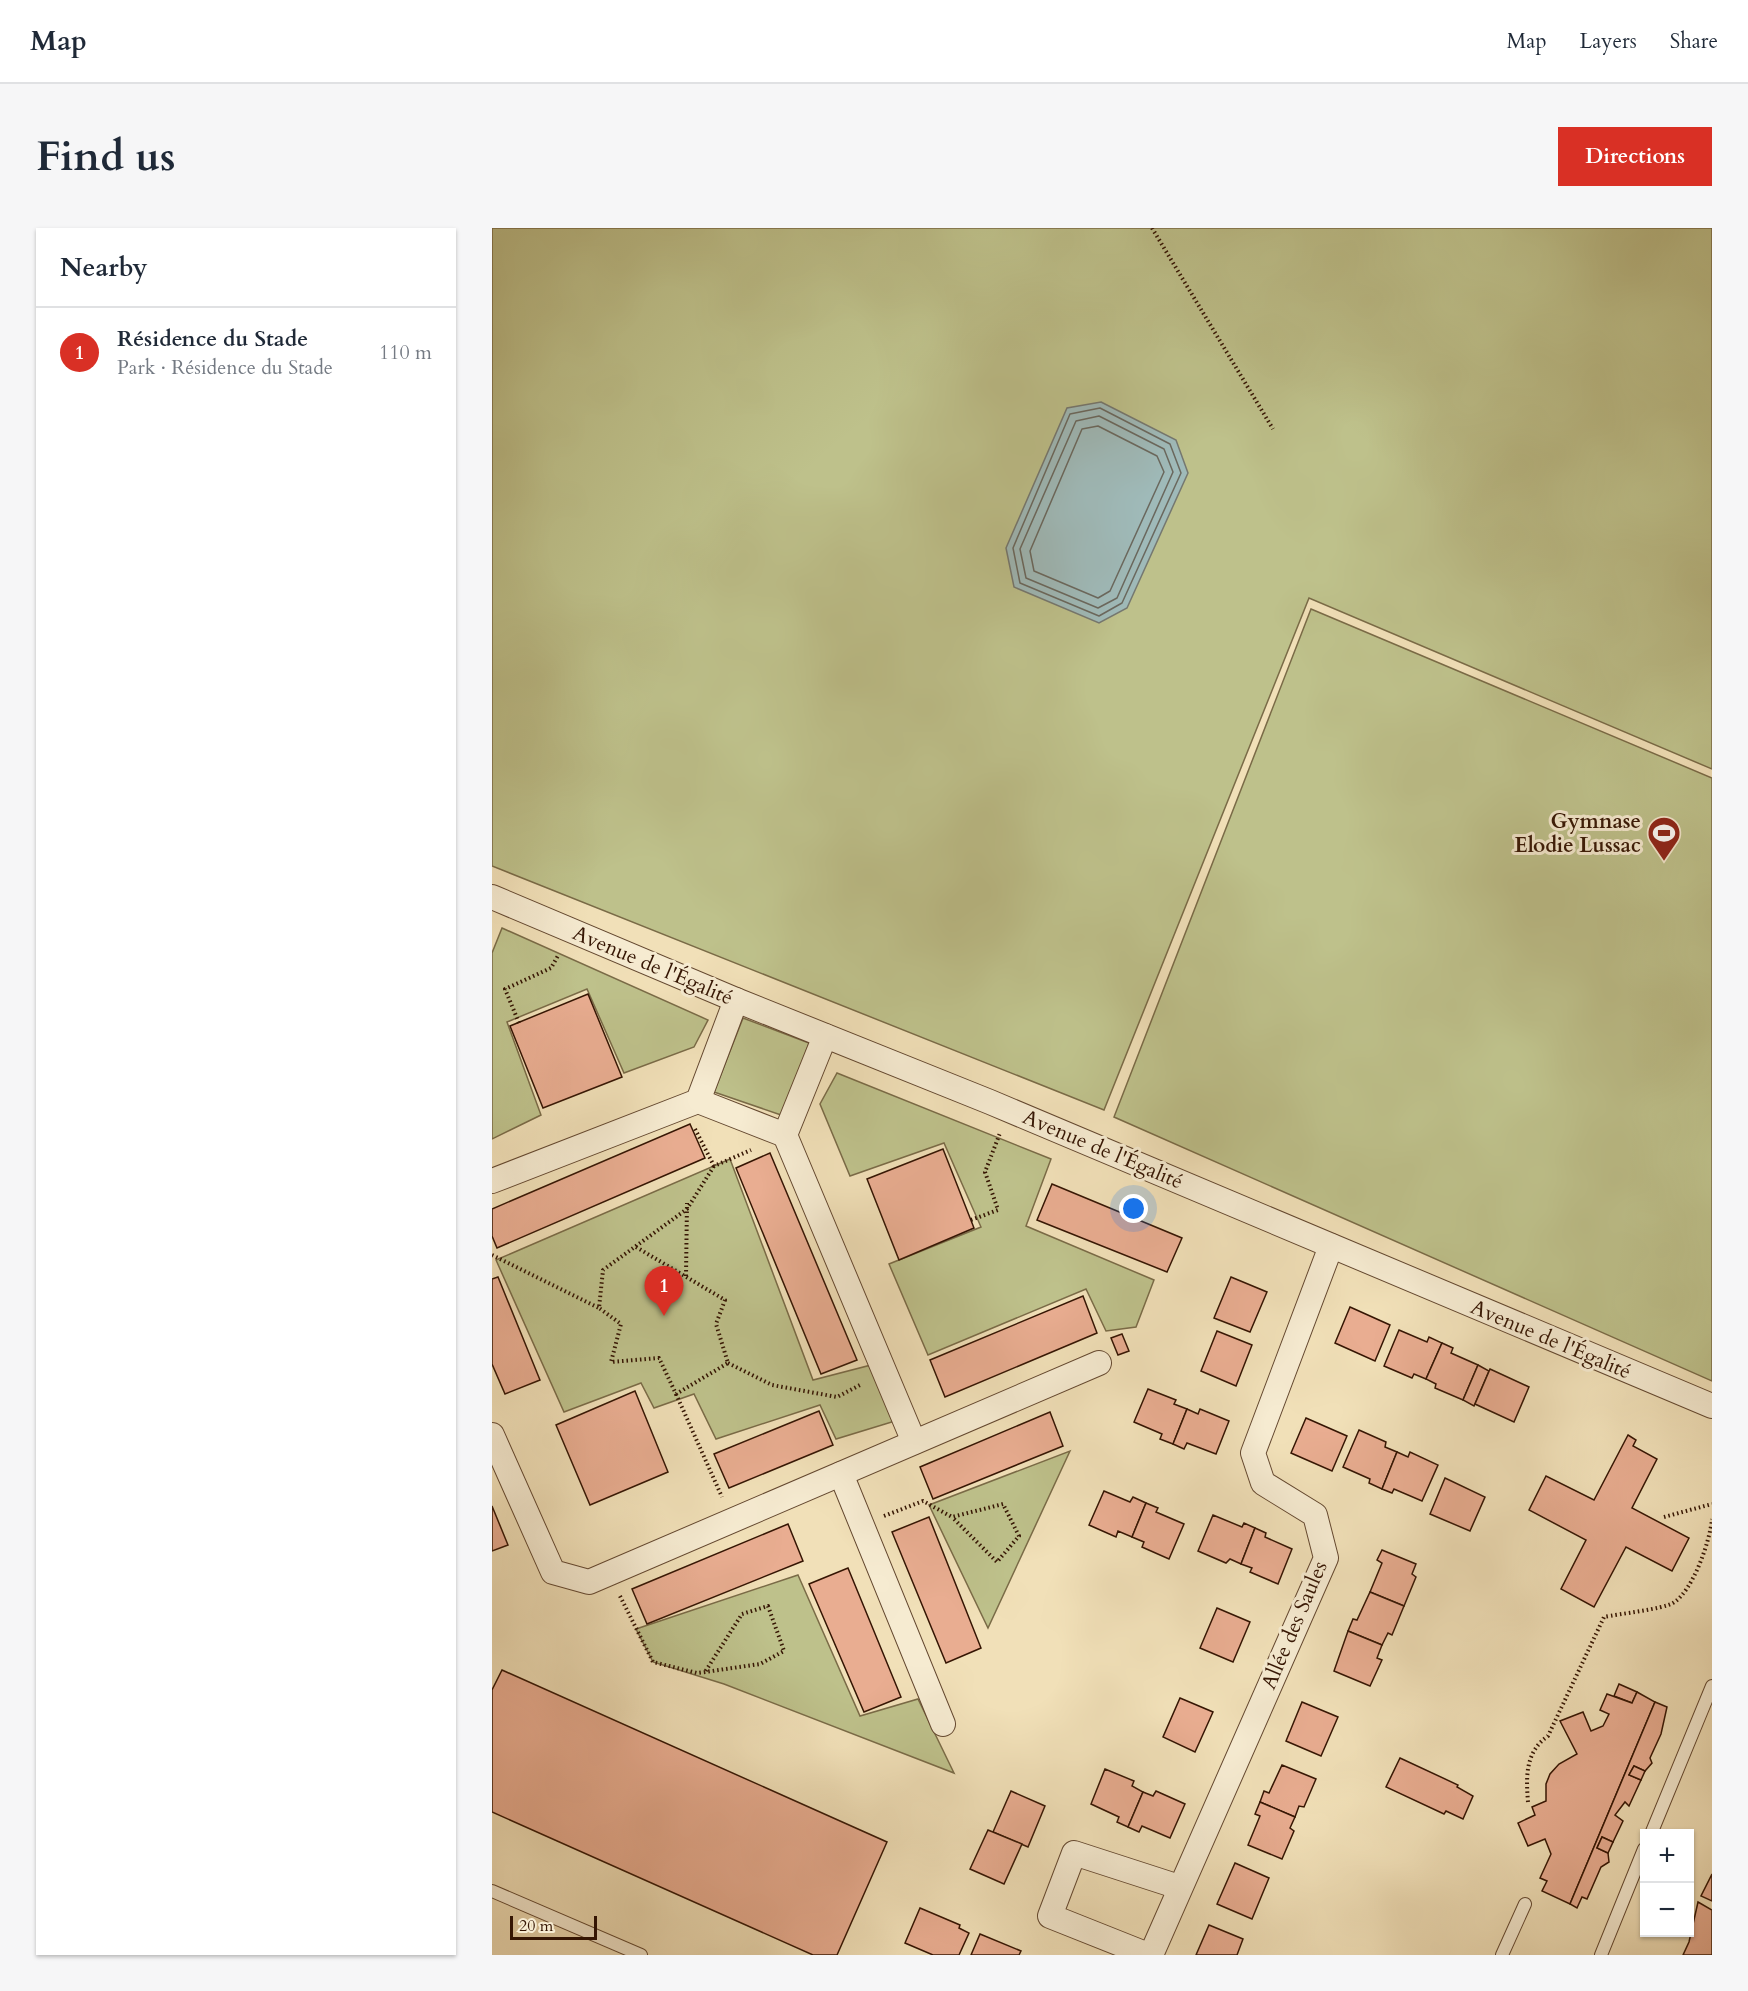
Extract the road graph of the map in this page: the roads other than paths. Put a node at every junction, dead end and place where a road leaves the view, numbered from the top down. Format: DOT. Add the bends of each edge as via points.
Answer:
graph roads {
  1 [pos="492,897"];
  2 [pos="736,1000"];
  3 [pos="825,1036"];
  4 [pos="691,1104"];
  5 [pos="785,1135"];
  6 [pos="492,1181"];
  7 [pos="1331,1246"];
  8 [pos="1099,1363"];
  9 [pos="1712,1407"];
  10 [pos="492,1435"];
  11 [pos="914,1442"];
  12 [pos="841,1474"];
  13 [pos="1712,1686"];
  14 [pos="943,1724"];
  15 [pos="1653,1829"];
  16 [pos="1640,1859"];
  17 [pos="1179,1887"];
  18 [pos="492,1891"];
  19 [pos="1525,1904"];
  20 [pos="640,1955"];
  21 [pos="1150,1955"];
  22 [pos="1502,1955"];
  23 [pos="1601,1955"];
  1 -- 2 [label="street, Avenue de l'Égalité"];
  2 -- 3 [label="street, Avenue de l'Égalité"];
  2 -- 4 [label="street"];
  3 -- 5 [label="street"];
  3 -- 7 [label="street, Avenue de l'Égalité"];
  4 -- 5 [label="street"];
  4 -- 6 [label="street"];
  5 -- 11 [label="street"];
  7 -- 9 [label="street, Avenue de l'Égalité"];
  7 -- 17 [label="street, Allée des Saules" via="1253,1453 1263,1483 1315,1515 1326,1558"];
  8 -- 11 [label="street"];
  10 -- 12 [label="street" via="553,1572 589,1582"];
  11 -- 12 [label="street"];
  12 -- 14 [label="street"];
  13 -- 15 [label="lane"];
  16 -- 23 [label="lane"];
  17 -- 21 [label="street, Allée des Saules"];
  17 -- 21 [label="street, Allée des Saules" via="1074,1853 1050,1917"];
  18 -- 20 [label="lane"];
  19 -- 22 [label="lane"];
}
